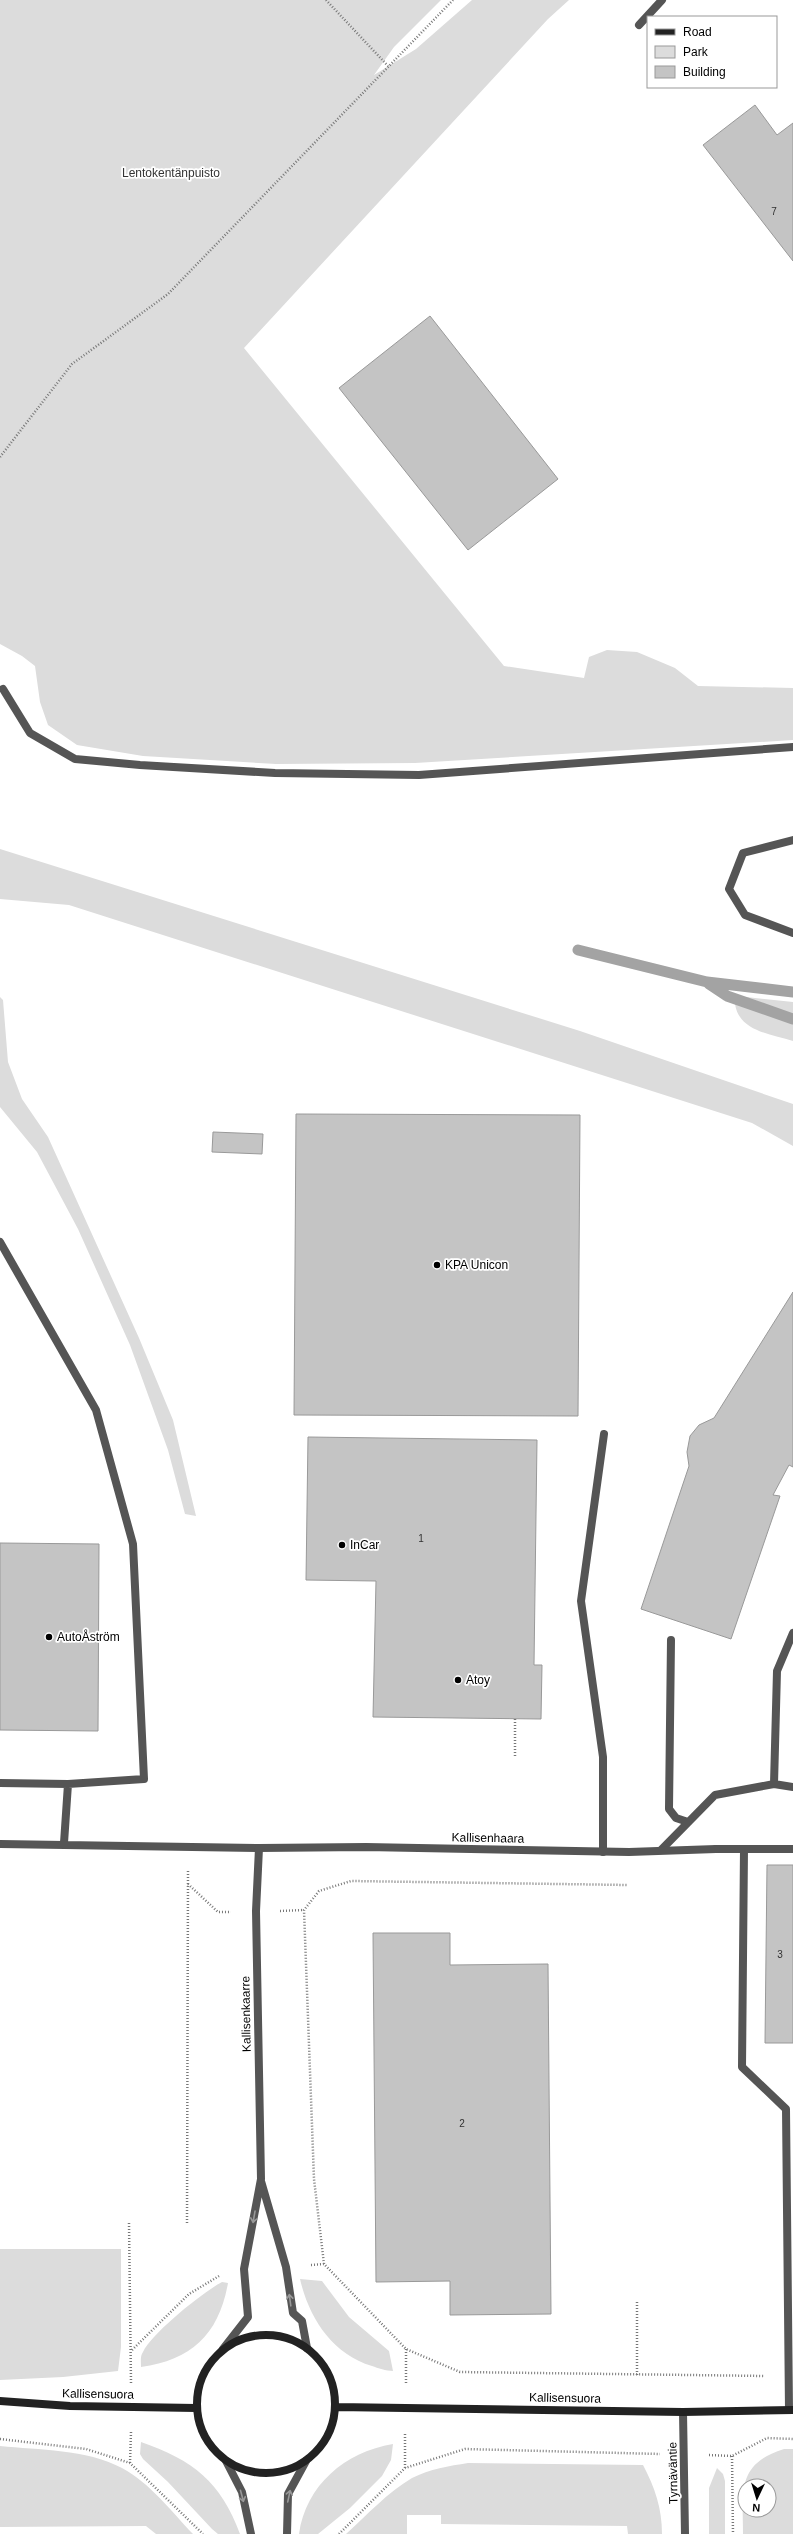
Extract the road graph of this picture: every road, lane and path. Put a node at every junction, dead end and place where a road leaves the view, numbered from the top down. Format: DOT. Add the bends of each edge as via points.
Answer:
graph roads {
  1 [pos="326,0"];
  2 [pos="453,0"];
  3 [pos="662,0"];
  4 [pos="647,16"];
  5 [pos="647,16"];
  6 [pos="639,25"];
  7 [pos="388,66"];
  8 [pos="0,457"];
  9 [pos="3,689"];
  10 [pos="793,747"];
  11 [pos="793,840"];
  12 [pos="793,933"];
  13 [pos="0,1242"];
  14 [pos="604,1434"];
  15 [pos="793,1633"];
  16 [pos="670,1640"];
  17 [pos="515,1719"];
  18 [pos="515,1756"];
  19 [pos="0,1783"];
  20 [pos="68,1784"];
  21 [pos="774,1784"];
  22 [pos="793,1787"];
  23 [pos="688,1822"];
  24 [pos="64,1843"];
  25 [pos="0,1844"];
  26 [pos="189,1846"];
  27 [pos="259,1848"];
  28 [pos="744,1849"];
  29 [pos="793,1849"];
  30 [pos="661,1850"];
  31 [pos="603,1852"];
  32 [pos="628,1885"];
  33 [pos="260,2179"];
  34 [pos="129,2223"];
  35 [pos="187,2223"];
  36 [pos="324,2264"];
  37 [pos="286,2267"];
  38 [pos="244,2269"];
  39 [pos="637,2302"];
  40 [pos="307,2348"];
  41 [pos="223,2349"];
  42 [pos="638,2376"];
  43 [pos="789,2376"];
  44 [pos="0,2402"];
  45 [pos="336,2407"];
  46 [pos="196,2408"];
  47 [pos="791,2410"];
  48 [pos="683,2412"];
  49 [pos="0,2439"];
  50 [pos="793,2439"];
  51 [pos="685,2454"];
  52 [pos="732,2456"];
  53 [pos="226,2461"];
  54 [pos="306,2461"];
  55 [pos="203,2534"];
  56 [pos="251,2534"];
  57 [pos="287,2534"];
  58 [pos="339,2534"];
  59 [pos="685,2534"];
  60 [pos="733,2534"];
  1 -- 7 [label="path"];
  2 -- 7 [label="path"];
  3 -- 4 [label="street"];
  5 -- 6 [label="street"];
  7 -- 8 [label="path" via="168,294 72,364"];
  9 -- 10 [label="street" via="30,733 75,759 140,765 275,773 419,775"];
  11 -- 12 [label="street" via="743,853 729,889 745,915"];
  13 -- 20 [label="street" via="96,1410 133,1544 144,1779"];
  14 -- 31 [label="street" via="581,1601 603,1757"];
  15 -- 21 [label="street" via="777,1671"];
  16 -- 23 [label="street" via="669,1809 676,1818"];
  17 -- 18 [label="path"];
  19 -- 20 [label="street"];
  20 -- 24 [label="street"];
  21 -- 22 [label="street"];
  21 -- 23 [label="street" via="715,1795"];
  23 -- 30 [label="street"];
  24 -- 25 [label="street, Kallisenhaara"];
  24 -- 26 [label="street, Kallisenhaara"];
  26 -- 27 [label="street, Kallisenhaara"];
  26 -- 35 [label="path"];
  27 -- 31 [label="street, Kallisenhaara" via="366,1847"];
  27 -- 33 [label="street, Kallisenkaarre" via="256,1911"];
  28 -- 29 [label="street, Kallisenhaara"];
  28 -- 30 [label="street, Kallisenhaara"];
  28 -- 43 [label="street" via="742,2067 786,2109"];
  30 -- 31 [label="street, Kallisenhaara"];
  32 -- 36 [label="path" via="351,1881 319,1891 304,1910 314,2179"];
  33 -- 37 [label="street, Kallisenkaarre"];
  33 -- 38 [label="street, Kallisenkaarre, one-way"];
  34 -- 38 [label="path" via="132,2350 189,2294 228,2270"];
  36 -- 37 [label="path"];
  36 -- 42 [label="path" via="406,2349 460,2372"];
  40 -- 37 [label="street, Kallisenkaarre, one-way" via="302,2321 292,2313"];
  38 -- 41 [label="street, Kallisenkaarre" via="248,2316"];
  39 -- 42 [label="path"];
  40 -- 41 [label="street" via="287,2337 265,2334 242,2338"];
  40 -- 45 [label="street" via="323,2364 333,2384"];
  41 -- 46 [label="street" via="207,2366 198,2386"];
  42 -- 43 [label="path"];
  43 -- 47 [label="street"];
  44 -- 46 [label="street, Kallisensuora"];
  45 -- 48 [label="street, Kallisensuora"];
  45 -- 54 [label="street" via="332,2428 321,2447"];
  46 -- 53 [label="street" via="210,2447"];
  47 -- 48 [label="street, Kallisensuora"];
  48 -- 51 [label="street, Tyrnäväntie"];
  49 -- 55 [label="path" via="86,2449 130,2463"];
  50 -- 52 [label="path" via="766,2438"];
  51 -- 52 [label="path"];
  51 -- 58 [label="path" via="465,2449 404,2468"];
  51 -- 59 [label="street, Tyrnäväntie"];
  52 -- 60 [label="path"];
  53 -- 54 [label="street" via="244,2470 265,2474 286,2471"];
  53 -- 56 [label="street, one-way" via="242,2492"];
  57 -- 54 [label="street, one-way" via="288,2494"];
}
